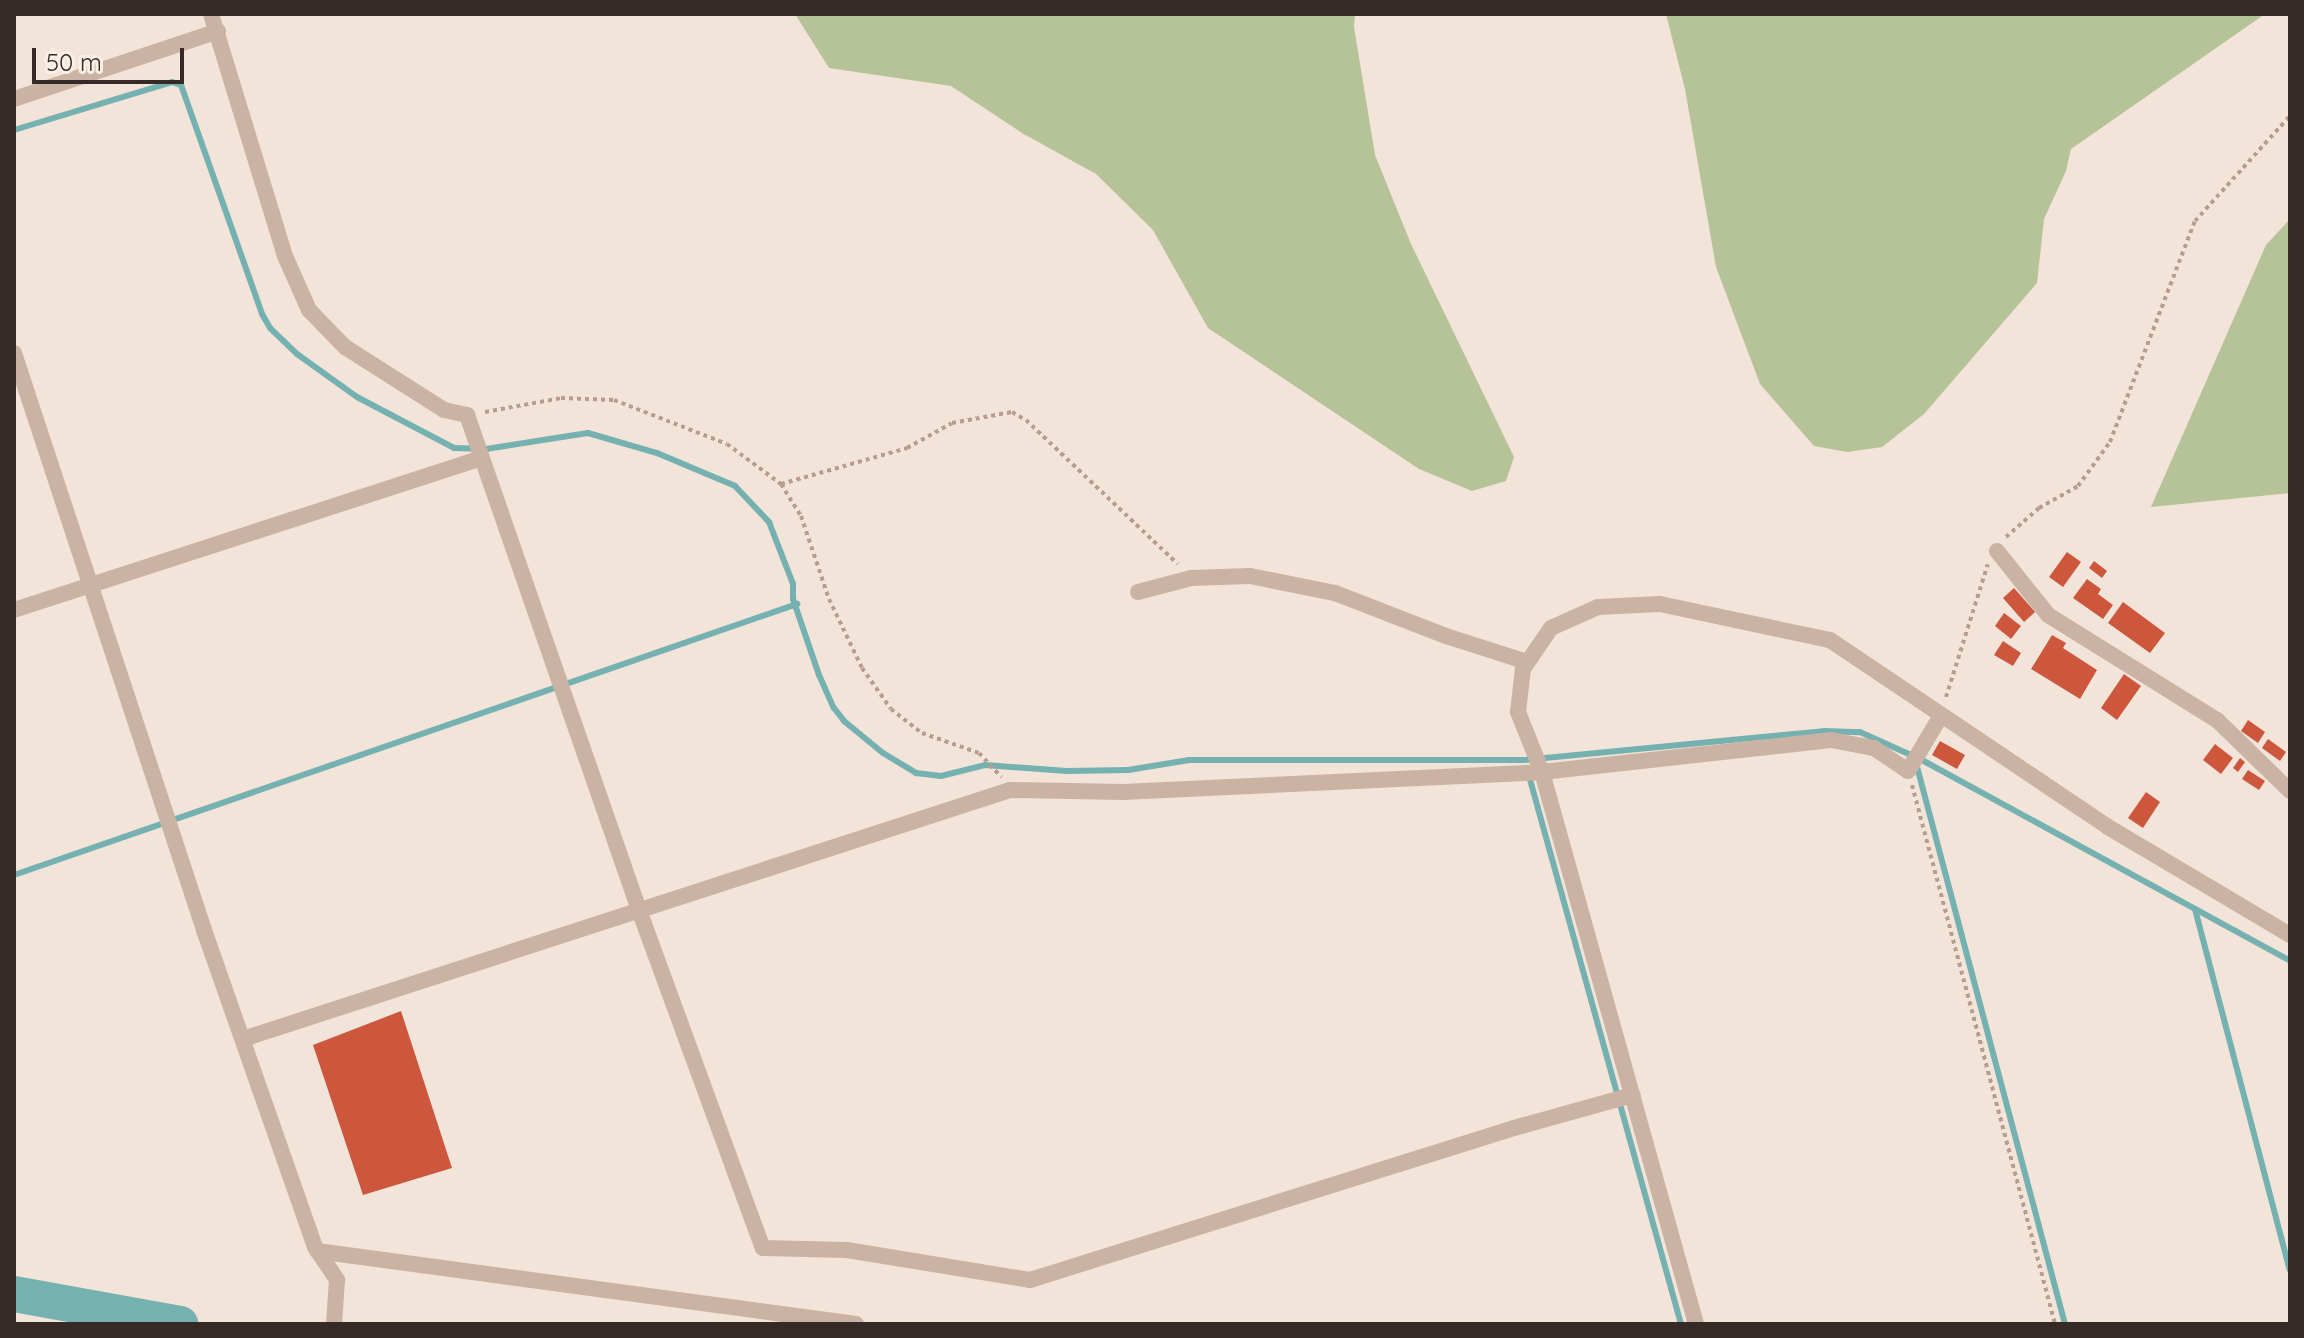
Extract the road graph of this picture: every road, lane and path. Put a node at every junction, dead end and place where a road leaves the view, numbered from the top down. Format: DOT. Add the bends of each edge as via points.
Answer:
graph roads {
  1 [pos="211,14"];
  2 [pos="218,31"];
  3 [pos="14,99"];
  4 [pos="2290,116"];
  5 [pos="14,353"];
  6 [pos="467,415"];
  7 [pos="479,459"];
  8 [pos="781,484"];
  9 [pos="1997,551"];
  10 [pos="1191,578"];
  11 [pos="90,586"];
  12 [pos="1138,592"];
  13 [pos="14,610"];
  14 [pos="1527,662"];
  15 [pos="1940,717"];
  16 [pos="1908,771"];
  17 [pos="1542,772"];
  18 [pos="1010,790"];
  19 [pos="2290,791"];
  20 [pos="639,910"];
  21 [pos="2290,935"];
  22 [pos="243,1039"];
  23 [pos="1632,1095"];
  24 [pos="317,1251"];
  25 [pos="334,1324"];
  26 [pos="856,1324"];
  27 [pos="1696,1324"];
  28 [pos="2055,1324"];
  1 -- 2 [label="street"];
  2 -- 3 [label="street"];
  2 -- 6 [label="street" via="285,256 309,310 345,347 444,410"];
  4 -- 9 [label="path" via="2195,221 2110,442 2078,486 2039,508 2006,536"];
  5 -- 11 [label="street"];
  6 -- 7 [label="street"];
  6 -- 8 [label="path" via="561,398 614,400 727,444"];
  7 -- 11 [label="street"];
  7 -- 20 [label="street"];
  8 -- 10 [label="path" via="907,448 952,423 1012,412"];
  8 -- 18 [label="path" via="801,516 829,599 862,668 891,709 922,733 979,753"];
  9 -- 15 [label="path" via="1986,568"];
  9 -- 19 [label="street" via="2048,615 2217,720"];
  10 -- 12 [label="street"];
  10 -- 14 [label="street" via="1250,576 1335,593"];
  11 -- 13 [label="street"];
  11 -- 22 [label="street"];
  14 -- 15 [label="street" via="1551,628 1571,616 1598,607 1660,604 1830,640"];
  14 -- 17 [label="street" via="1518,712"];
  15 -- 16 [label="street"];
  15 -- 21 [label="street" via="2141,848"];
  16 -- 17 [label="street" via="1874,748 1831,740"];
  16 -- 28 [label="path"];
  17 -- 18 [label="street" via="1123,792"];
  17 -- 23 [label="street"];
  18 -- 20 [label="street"];
  20 -- 22 [label="street"];
  20 -- 23 [label="street" via="763,1248 873,1253 1030,1280"];
  22 -- 24 [label="street"];
  23 -- 27 [label="street"];
  24 -- 25 [label="street" via="337,1280"];
  24 -- 26 [label="street"];
}
